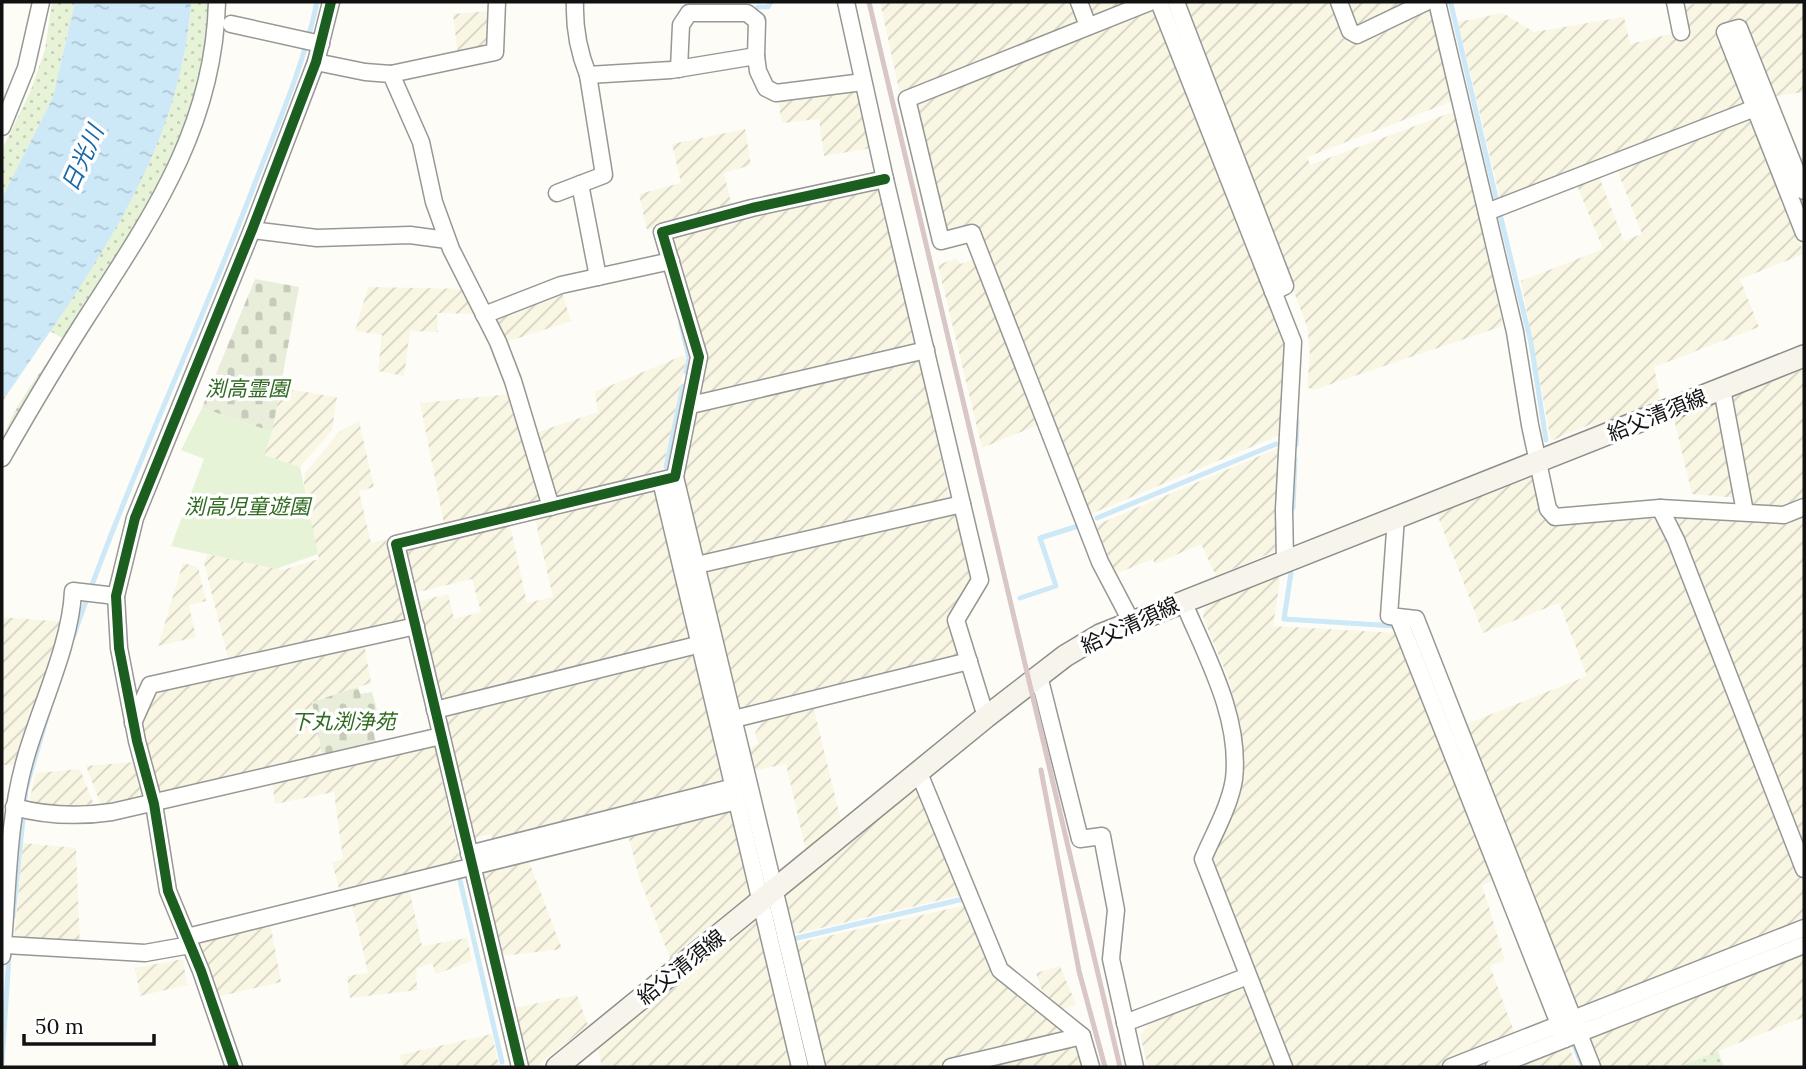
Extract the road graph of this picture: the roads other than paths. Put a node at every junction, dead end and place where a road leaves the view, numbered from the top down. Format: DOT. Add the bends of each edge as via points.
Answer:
graph roads {
  1 [pos="41,2"];
  2 [pos="217,2"];
  3 [pos="331,2"];
  4 [pos="497,2"];
  5 [pos="575,2"];
  6 [pos="846,2"];
  7 [pos="1079,2"];
  8 [pos="1150,2"];
  9 [pos="1159,2"];
  10 [pos="1176,2"];
  11 [pos="1339,2"];
  12 [pos="1426,2"];
  13 [pos="1437,2"];
  14 [pos="1675,2"];
  15 [pos="231,24"];
  16 [pos="1088,26"];
  17 [pos="1681,32"];
  18 [pos="318,43"];
  19 [pos="756,56"];
  20 [pos="316,62"];
  21 [pos="679,69"];
  22 [pos="391,74"];
  23 [pos="588,75"];
  24 [pos="863,82"];
  25 [pos="9,87"];
  26 [pos="1755,108"];
  27 [pos="2,127"];
  28 [pos="885,179"];
  29 [pos="580,184"];
  30 [pos="1804,191"];
  31 [pos="557,193"];
  32 [pos="1487,212"];
  33 [pos="252,230"];
  34 [pos="1804,233"];
  35 [pos="447,240"];
  36 [pos="670,261"];
  37 [pos="598,277"];
  38 [pos="1273,292"];
  39 [pos="484,315"];
  40 [pos="926,350"];
  41 [pos="1804,356"];
  42 [pos="1722,389"];
  43 [pos="691,405"];
  44 [pos="2,458"];
  45 [pos="1538,462"];
  46 [pos="668,479"];
  47 [pos="962,504"];
  48 [pos="551,507"];
  49 [pos="1804,507"];
  50 [pos="1660,508"];
  51 [pos="1745,512"];
  52 [pos="1396,517"];
  53 [pos="1285,561"];
  54 [pos="697,565"];
  55 [pos="109,596"];
  56 [pos="1183,601"];
  57 [pos="1131,621"];
  58 [pos="416,626"];
  59 [pos="707,642"];
  60 [pos="969,661"];
  61 [pos="1039,676"];
  62 [pos="435,710"];
  63 [pos="986,717"];
  64 [pos="734,719"];
  65 [pos="133,723"];
  66 [pos="441,736"];
  67 [pos="919,772"];
  68 [pos="736,794"];
  69 [pos="154,804"];
  70 [pos="21,808"];
  71 [pos="470,860"];
  72 [pos="1804,869"];
  73 [pos="768,896"];
  74 [pos="1804,928"];
  75 [pos="189,941"];
  76 [pos="1804,945"];
  77 [pos="8,949"];
  78 [pos="1248,976"];
  79 [pos="1125,1023"];
  80 [pos="1569,1029"];
  81 [pos="1082,1036"];
  82 [pos="234,1067"];
  83 [pos="520,1067"];
  84 [pos="557,1067"];
  85 [pos="800,1067"];
  86 [pos="817,1067"];
  87 [pos="951,1067"];
  88 [pos="1090,1067"];
  89 [pos="1135,1067"];
  90 [pos="1284,1067"];
  91 [pos="1451,1067"];
  92 [pos="1494,1067"];
  93 [pos="1592,1067"];
  1 -- 25 [label="street" via="26,68"];
  2 -- 44 [label="street" via="207,86 173,179"];
  3 -- 18 [label="street"];
  4 -- 22 [label="street" via="495,52"];
  5 -- 23 [label="street" via="574,25"];
  6 -- 24 [label="street"];
  7 -- 16 [label="street"];
  8 -- 16 [label="street"];
  9 -- 38 [label="street"];
  10 -- 38 [label="street" via="1285,286"];
  11 -- 12 [label="street" via="1350,31 1357,35"];
  13 -- 32 [label="street"];
  14 -- 17 [label="street"];
  15 -- 18 [label="street"];
  16 -- 57 [label="street" via="907,99 941,241 972,233 1100,562"];
  18 -- 20 [label="street"];
  19 -- 21 [label="street"];
  19 -- 21 [label="street" via="757,21 747,13 689,13 681,25"];
  19 -- 24 [label="street" via="766,88 776,93"];
  20 -- 22 [label="street"];
  20 -- 33 [label="street"];
  21 -- 23 [label="street"];
  22 -- 35 [label="street" via="421,142"];
  23 -- 29 [label="street" via="604,175"];
  24 -- 28 [label="street"];
  25 -- 27 [label="street"];
  26 -- 30 [label="street" via="1725,32 1739,28"];
  26 -- 32 [label="street"];
  26 -- 34 [label="street"];
  28 -- 36 [label="street" via="662,232"];
  28 -- 40 [label="street"];
  29 -- 31 [label="street"];
  29 -- 37 [label="street"];
  32 -- 45 [label="street"];
  33 -- 35 [label="street" via="317,239 410,235"];
  33 -- 55 [label="street" via="135,518"];
  35 -- 39 [label="street"];
  36 -- 37 [label="street"];
  36 -- 43 [label="street" via="699,357"];
  37 -- 39 [label="street" via="561,285"];
  38 -- 53 [label="street" via="1293,342"];
  39 -- 48 [label="street" via="513,382"];
  40 -- 43 [label="street"];
  40 -- 47 [label="street"];
  41 -- 42 [label="main road, 給父清須線"];
  42 -- 45 [label="main road, 給父清須線"];
  42 -- 51 [label="street"];
  43 -- 46 [label="street"];
  45 -- 50 [label="street" via="1555,517"];
  45 -- 52 [label="main road, 給父清須線"];
  46 -- 48 [label="street"];
  46 -- 54 [label="street"];
  46 -- 59 [label="street"];
  47 -- 54 [label="street"];
  47 -- 60 [label="street" via="980,580 956,620"];
  48 -- 58 [label="street" via="396,544"];
  49 -- 51 [label="street" via="1784,514"];
  50 -- 51 [label="street"];
  50 -- 72 [label="street"];
  52 -- 53 [label="main road, 給父清須線"];
  52 -- 80 [label="street" via="1389,616 1416,619"];
  53 -- 56 [label="main road, 給父清須線"];
  54 -- 59 [label="street"];
  55 -- 65 [label="street"];
  55 -- 70 [label="street" via="73,591 69,619 25,761"];
  56 -- 57 [label="main road, 給父清須線"];
  56 -- 78 [label="street" via="1214,671 1230,726 1234,780 1203,859"];
  57 -- 61 [label="main road, 給父清須線" via="1100,635"];
  58 -- 62 [label="street"];
  58 -- 65 [label="street" via="150,685"];
  59 -- 62 [label="street"];
  59 -- 64 [label="street"];
  59 -- 68 [label="street"];
  60 -- 63 [label="street"];
  60 -- 64 [label="street"];
  61 -- 63 [label="main road, 給父清須線"];
  61 -- 79 [label="street" via="1080,839 1102,836 1116,910 1111,960"];
  62 -- 66 [label="street"];
  63 -- 67 [label="main road, 給父清須線"];
  64 -- 73 [label="street"];
  65 -- 69 [label="street"];
  66 -- 69 [label="street"];
  66 -- 71 [label="street"];
  67 -- 73 [label="main road, 給父清須線"];
  67 -- 81 [label="street" via="1000,970"];
  68 -- 71 [label="street"];
  68 -- 73 [label="street"];
  69 -- 70 [label="street" via="83,816 46,815"];
  69 -- 75 [label="street" via="168,891"];
  70 -- 77 [label="street"];
  71 -- 75 [label="street"];
  71 -- 83 [label="street"];
  73 -- 84 [label="main road, 給父清須線"];
  73 -- 85 [label="street"];
  73 -- 86 [label="street"];
  74 -- 80 [label="street"];
  75 -- 77 [label="street" via="145,953"];
  75 -- 82 [label="street"];
  76 -- 80 [label="street"];
  78 -- 79 [label="street"];
  78 -- 90 [label="street"];
  79 -- 89 [label="street"];
  80 -- 91 [label="street"];
  80 -- 92 [label="street"];
  80 -- 93 [label="street"];
  81 -- 87 [label="street"];
  81 -- 88 [label="street"];
}
